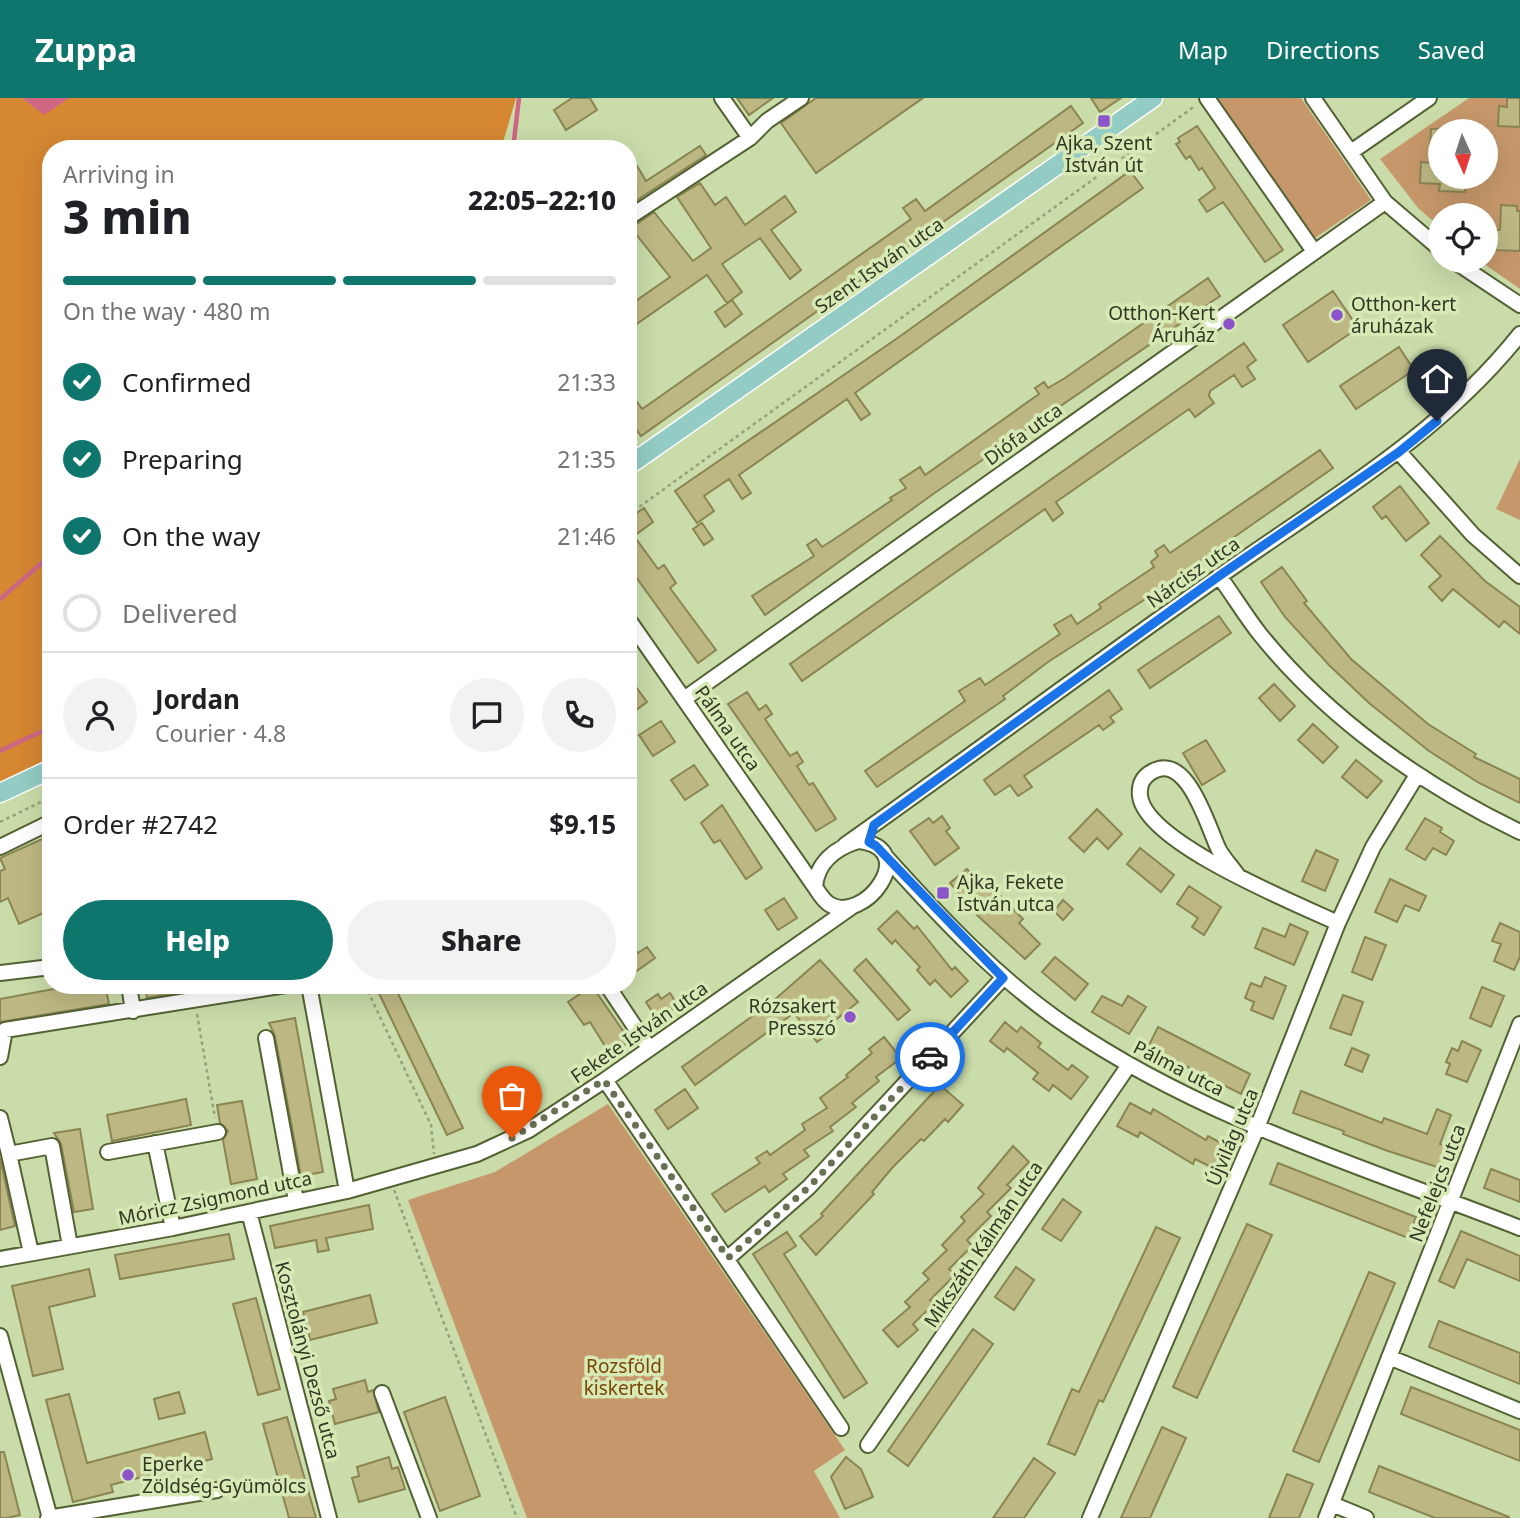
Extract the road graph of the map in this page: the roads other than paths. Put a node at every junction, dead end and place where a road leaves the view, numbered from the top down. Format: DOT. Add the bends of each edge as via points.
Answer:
graph roads {
  1 [pos="722,98"];
  2 [pos="801,98"];
  3 [pos="1153,98"];
  4 [pos="1312,98"];
  5 [pos="1429,98"];
  6 [pos="1201,102"];
  7 [pos="750,138"];
  8 [pos="1351,152"];
  9 [pos="1385,202"];
  10 [pos="637,212"];
  11 [pos="1428,239"];
  12 [pos="1313,250"];
  13 [pos="1472,273"];
  14 [pos="1520,305"];
  15 [pos="1520,334"];
  16 [pos="1399,452"];
  17 [pos="637,460"];
  18 [pos="1219,576"];
  19 [pos="1520,576"];
  20 [pos="637,632"];
  21 [pos="684,699"];
  22 [pos="42,773"];
  23 [pos="1417,775"];
  24 [pos="0,793"];
  25 [pos="874,825"];
  26 [pos="42,826"];
  27 [pos="1520,832"];
  28 [pos="869,842"];
  29 [pos="845,845"];
  30 [pos="0,847"];
  31 [pos="886,857"];
  32 [pos="795,858"];
  33 [pos="823,862"];
  34 [pos="1238,876"];
  35 [pos="886,877"];
  36 [pos="907,881"];
  37 [pos="815,887"];
  38 [pos="830,905"];
  39 [pos="853,906"];
  40 [pos="1338,923"];
  41 [pos="818,931"];
  42 [pos="42,968"];
  43 [pos="0,973"];
  44 [pos="1003,978"];
  45 [pos="130,994"];
  46 [pos="231,994"];
  47 [pos="311,994"];
  48 [pos="613,994"];
  49 [pos="133,1011"];
  50 [pos="1520,1024"];
  51 [pos="266,1038"];
  52 [pos="649,1048"];
  53 [pos="0,1057"];
  54 [pos="1129,1065"];
  55 [pos="604,1080"];
  56 [pos="0,1118"];
  57 [pos="1257,1128"];
  58 [pos="218,1132"];
  59 [pos="155,1143"];
  60 [pos="108,1152"];
  61 [pos="9,1154"];
  62 [pos="436,1167"];
  63 [pos="347,1191"];
  64 [pos="296,1201"];
  65 [pos="1450,1201"];
  66 [pos="250,1212"];
  67 [pos="173,1228"];
  68 [pos="1520,1228"];
  69 [pos="70,1246"];
  70 [pos="31,1253"];
  71 [pos="728,1258"];
  72 [pos="0,1259"];
  73 [pos="0,1336"];
  74 [pos="1389,1357"];
  75 [pos="382,1393"];
  76 [pos="1520,1411"];
  77 [pos="841,1428"];
  78 [pos="868,1445"];
  79 [pos="217,1490"];
  80 [pos="1332,1504"];
  81 [pos="90,1515"];
  82 [pos="49,1518"];
  83 [pos="329,1518"];
  84 [pos="429,1518"];
  85 [pos="1090,1518"];
  86 [pos="1326,1518"];
  87 [pos="1366,1518"];
  1 -- 7 [label="street"];
  2 -- 7 [label="street"];
  3 -- 17 [label="main road, Szent István utca"];
  4 -- 8 [label="street"];
  5 -- 8 [label="street"];
  6 -- 12 [label="street"];
  7 -- 10 [label="street"];
  8 -- 9 [label="street"];
  9 -- 11 [label="street"];
  9 -- 12 [label="street, Diófa utca"];
  12 -- 21 [label="street, Diófa utca"];
  13 -- 14 [label="street"];
  15 -- 16 [label="street, Nárcisz utca" via="1473,389"];
  16 -- 18 [label="street, Nárcisz utca"];
  16 -- 19 [label="street" via="1473,536"];
  18 -- 23 [label="street" via="1259,633 1303,681"];
  18 -- 25 [label="street, Nárcisz utca"];
  20 -- 21 [label="street, Pálma utca"];
  21 -- 32 [label="street, Pálma utca"];
  22 -- 24 [label="main road"];
  23 -- 27 [label="street"];
  23 -- 40 [label="street, Újvilág utca" via="1373,848"];
  25 -- 28 [label="street"];
  25 -- 29 [label="street, Nárcisz utca"];
  26 -- 30 [label="street"];
  28 -- 29 [label="street"];
  28 -- 31 [label="street, Pálma utca"];
  29 -- 33 [label="street"];
  31 -- 35 [label="street"];
  31 -- 36 [label="street, Pálma utca"];
  32 -- 33 [label="street"];
  32 -- 37 [label="street, Pálma utca"];
  33 -- 37 [label="street"];
  34 -- 34 [label="street" via="1188,849 1142,808 1139,792 1143,779 1164,768 1179,773"];
  34 -- 40 [label="street"];
  35 -- 36 [label="street"];
  35 -- 39 [label="street" via="873,894"];
  36 -- 44 [label="street, Pálma utca"];
  37 -- 38 [label="street, Pálma utca"];
  38 -- 39 [label="street"];
  38 -- 41 [label="street"];
  39 -- 41 [label="street, Fekete István utca"];
  40 -- 57 [label="street, Újvilág utca"];
  41 -- 52 [label="street, Fekete István utca"];
  42 -- 43 [label="street"];
  44 -- 54 [label="street, Pálma utca"];
  44 -- 71 [label="street" via="809,1187"];
  45 -- 49 [label="street"];
  46 -- 49 [label="street"];
  47 -- 63 [label="street"];
  48 -- 52 [label="street"];
  49 -- 53 [label="street" via="5,1030"];
  50 -- 65 [label="street, Nefelejcs utca"];
  51 -- 64 [label="street"];
  52 -- 55 [label="street, Fekete István utca"];
  54 -- 57 [label="street, Pálma utca"];
  54 -- 78 [label="street, Mikszáth Kálmán utca"];
  55 -- 62 [label="street, Fekete István utca" via="529,1130"];
  55 -- 71 [label="street"];
  56 -- 61 [label="street"];
  57 -- 65 [label="street, Pálma utca"];
  57 -- 85 [label="street, Újvilág utca"];
  58 -- 59 [label="street"];
  59 -- 60 [label="street"];
  59 -- 67 [label="street"];
  61 -- 69 [label="street" via="52,1146"];
  61 -- 70 [label="street"];
  62 -- 63 [label="street, Móricz Zsigmond utca"];
  63 -- 64 [label="street, Móricz Zsigmond utca"];
  64 -- 66 [label="street, Móricz Zsigmond utca"];
  65 -- 68 [label="street, Pálma utca"];
  65 -- 74 [label="street, Nefelejcs utca"];
  66 -- 67 [label="street, Móricz Zsigmond utca"];
  66 -- 83 [label="street, Kosztolányi Dezső utca"];
  67 -- 69 [label="street, Móricz Zsigmond utca"];
  69 -- 70 [label="street, Móricz Zsigmond utca"];
  70 -- 72 [label="street, Móricz Zsigmond utca"];
  71 -- 77 [label="street"];
  73 -- 82 [label="street"];
  74 -- 76 [label="street"];
  74 -- 80 [label="street, Nefelejcs utca"];
  75 -- 84 [label="street"];
  79 -- 81 [label="street"];
  80 -- 86 [label="street, Nefelejcs utca"];
  80 -- 87 [label="street"];
  81 -- 82 [label="street"];
}
